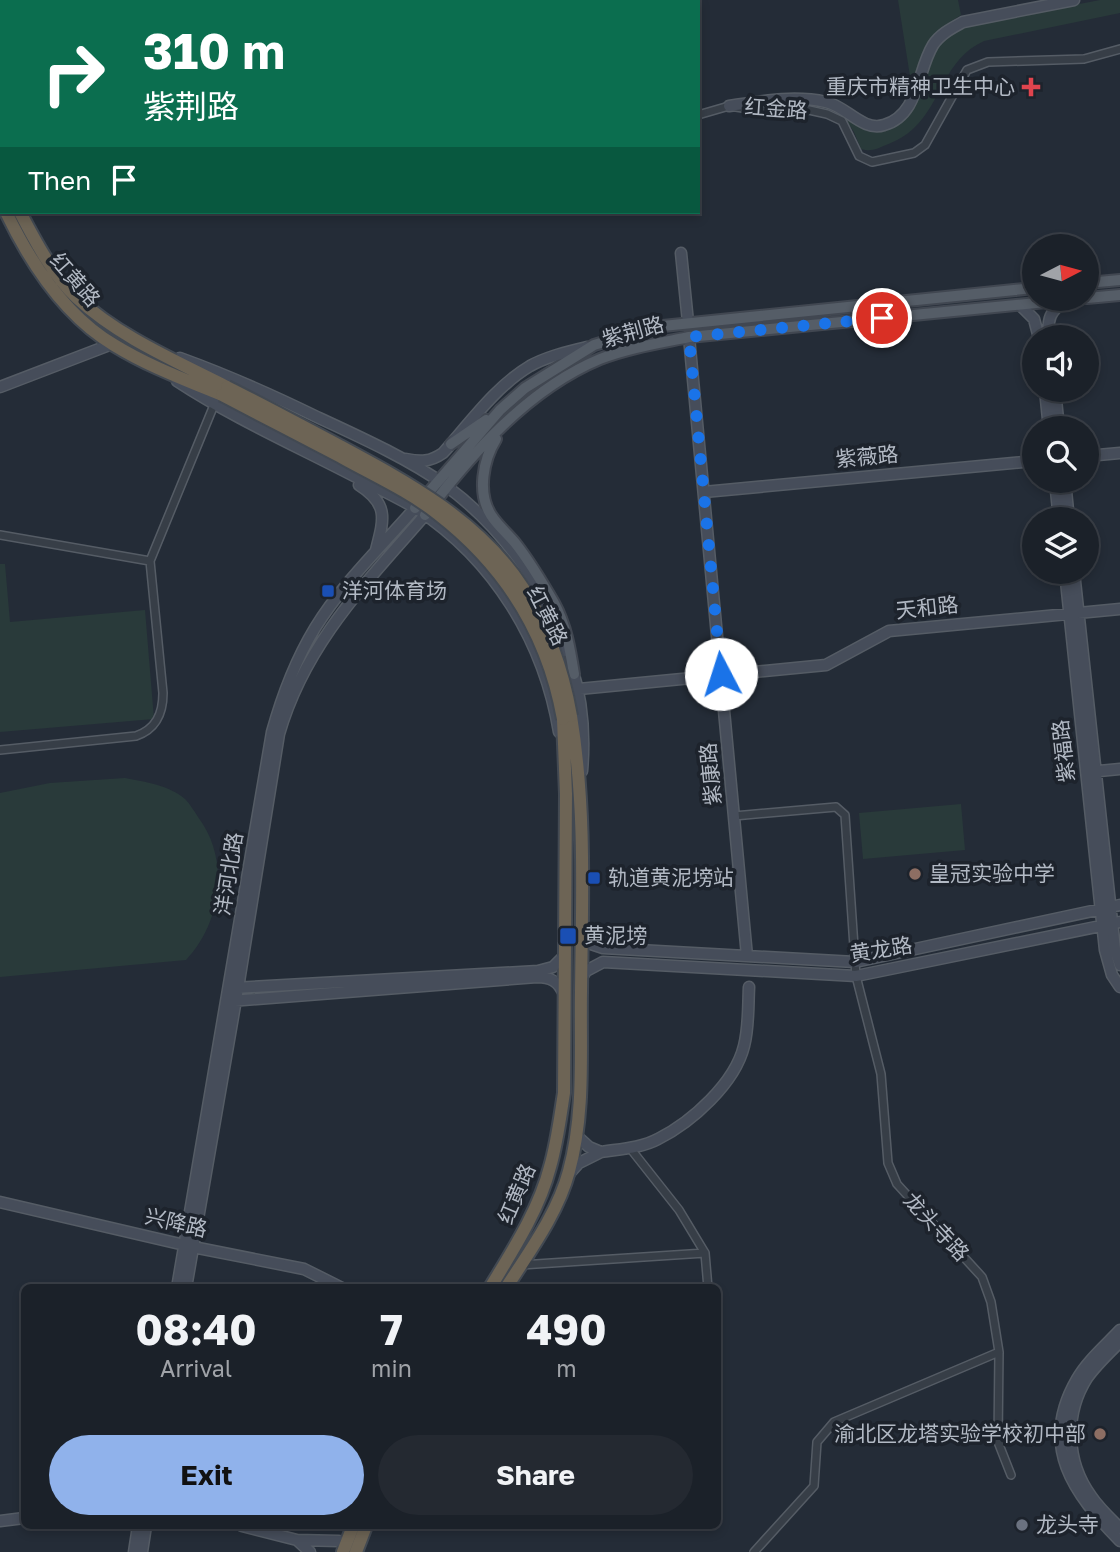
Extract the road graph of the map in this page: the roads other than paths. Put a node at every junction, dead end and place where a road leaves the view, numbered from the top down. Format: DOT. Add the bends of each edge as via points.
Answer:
graph roads {
  1 [pos="1074,0"];
  2 [pos="1120,49"];
  3 [pos="729,106"];
  4 [pos="700,114"];
  5 [pos="7,214"];
  6 [pos="21,214"];
  7 [pos="681,253"];
  8 [pos="1120,280"];
  9 [pos="1099,282"];
  10 [pos="1022,289"];
  11 [pos="1120,295"];
  12 [pos="1099,297"];
  13 [pos="1020,305"];
  14 [pos="688,322"];
  15 [pos="1036,325"];
  16 [pos="689,337"];
  17 [pos="112,344"];
  18 [pos="594,345"];
  19 [pos="157,351"];
  20 [pos="0,387"];
  21 [pos="221,396"];
  22 [pos="500,410"];
  23 [pos="508,420"];
  24 [pos="451,444"];
  25 [pos="306,450"];
  26 [pos="1120,453"];
  27 [pos="1099,455"];
  28 [pos="395,456"];
  29 [pos="1022,462"];
  30 [pos="442,484"];
  31 [pos="704,492"];
  32 [pos="415,508"];
  33 [pos="425,515"];
  34 [pos="0,535"];
  35 [pos="376,554"];
  36 [pos="150,561"];
  37 [pos="1068,584"];
  38 [pos="1074,584"];
  39 [pos="1120,609"];
  40 [pos="1074,614"];
  41 [pos="574,674"];
  42 [pos="721,674"];
  43 [pos="579,689"];
  44 [pos="567,717"];
  45 [pos="0,750"];
  46 [pos="1120,769"];
  47 [pos="1091,772"];
  48 [pos="580,792"];
  49 [pos="566,794"];
  50 [pos="734,816"];
  51 [pos="1113,906"];
  52 [pos="1112,923"];
  53 [pos="582,935"];
  54 [pos="603,948"];
  55 [pos="564,956"];
  56 [pos="747,956"];
  57 [pos="603,962"];
  58 [pos="855,962"];
  59 [pos="1120,965"];
  60 [pos="736,970"];
  61 [pos="762,971"];
  62 [pos="856,976"];
  63 [pos="581,980"];
  64 [pos="749,986"];
  65 [pos="234,988"];
  66 [pos="1120,988"];
  67 [pos="565,997"];
  68 [pos="232,1001"];
  69 [pos="577,1136"];
  70 [pos="631,1148"];
  71 [pos="601,1152"];
  72 [pos="568,1174"];
  73 [pos="0,1202"];
  74 [pos="189,1246"];
  75 [pos="705,1253"];
  76 [pos="521,1265"];
  77 [pos="178,1284"];
  78 [pos="186,1284"];
  79 [pos="334,1284"];
  80 [pos="492,1284"];
  81 [pos="509,1284"];
  82 [pos="708,1284"];
  83 [pos="1120,1330"];
  84 [pos="1120,1342"];
  85 [pos="999,1352"];
  86 [pos="1012,1475"];
  87 [pos="21,1518"];
  88 [pos="0,1521"];
  89 [pos="1120,1528"];
  90 [pos="138,1529"];
  91 [pos="146,1529"];
  92 [pos="254,1529"];
  93 [pos="350,1529"];
  94 [pos="366,1529"];
  95 [pos="366,1529"];
  96 [pos="298,1540"];
  97 [pos="1120,1541"];
  98 [pos="341,1547"];
  99 [pos="134,1552"];
  100 [pos="142,1552"];
  101 [pos="310,1552"];
  102 [pos="333,1552"];
  103 [pos="356,1552"];
  104 [pos="361,1552"];
  105 [pos="754,1552"];
  1 -- 3 [label="main road" via="963,22 947,30 933,45 907,108 881,127 862,123 849,111 829,103 803,99"];
  2 -- 3 [label="street, 红金路" via="1084,59 988,62 967,70 925,145 914,153 872,162 859,156 842,121 827,114"];
  3 -- 4 [label="street, 红金路"];
  5 -- 17 [label="highway, 红黄路" via="63,302"];
  6 -- 19 [label="highway, 红黄路" via="76,296 109,324"];
  7 -- 14 [label="main road"];
  8 -- 9 [label="main road"];
  10 -- 14 [label="main road, 紫荆路"];
  11 -- 12 [label="main road"];
  13 -- 15 [label="main road"];
  13 -- 16 [label="main road, 紫荆路"];
  14 -- 18 [label="main road, 紫荆路"];
  16 -- 23 [label="main road, 紫荆路" via="600,360"];
  16 -- 31 [label="main road, 紫康路"];
  17 -- 20 [label="main road"];
  17 -- 21 [label="highway, 红黄路"];
  18 -- 22 [label="main road, 紫荆路" via="524,388"];
  18 -- 24 [label="main road" via="551,357 518,374"];
  19 -- 21 [label="highway, 红黄路"];
  19 -- 28 [label="main road" via="265,392"];
  21 -- 25 [label="main road"];
  21 -- 36 [label="street"];
  21 -- 44 [label="highway, 红黄路, bridge" via="398,488 467,538 514,592 532,622"];
  22 -- 24 [label="main road"];
  22 -- 30 [label="main road, 紫荆路"];
  23 -- 30 [label="main road, 紫荆路"];
  23 -- 41 [label="main road" via="486,458 486,503 556,606 567,633"];
  24 -- 28 [label="main road" via="424,462"];
  25 -- 32 [label="main road"];
  25 -- 35 [label="main road" via="377,499 382,521"];
  26 -- 27 [label="main road"];
  28 -- 30 [label="main road"];
  29 -- 31 [label="main road, 紫薇路"];
  30 -- 32 [label="main road, 紫荆路"];
  30 -- 33 [label="main road, 紫荆路"];
  30 -- 41 [label="main road" via="510,548 535,581"];
  31 -- 42 [label="main road, 紫康路"];
  32 -- 33 [label="main road"];
  32 -- 35 [label="main road, 洋河北路"];
  33 -- 49 [label="main road" via="486,571 526,627 551,692"];
  33 -- 65 [label="main road, 洋河北路" via="346,604 286,709"];
  34 -- 36 [label="street"];
  35 -- 65 [label="main road, 洋河北路" via="316,627 279,708"];
  36 -- 45 [label="street" via="163,693 157,721 136,736"];
  37 -- 40 [label="main road, 紫福路"];
  38 -- 40 [label="main road, 紫福路"];
  39 -- 40 [label="main road, 天和路"];
  40 -- 42 [label="main road, 天和路" via="889,631 826,665"];
  40 -- 47 [label="main road, 紫福路"];
  41 -- 43 [label="main road"];
  42 -- 43 [label="main road, 天和路"];
  42 -- 50 [label="main road, 紫康路"];
  43 -- 48 [label="main road" via="584,741"];
  44 -- 48 [label="highway, 红黄路"];
  44 -- 49 [label="highway, 红黄路"];
  46 -- 47 [label="main road"];
  47 -- 51 [label="main road, 紫福路"];
  47 -- 51 [label="main road, 紫福路"];
  48 -- 53 [label="highway, 红黄路"];
  49 -- 55 [label="highway, 红黄路"];
  50 -- 56 [label="main road, 紫康路"];
  50 -- 58 [label="street, 龙头寺路" via="836,807 845,814"];
  51 -- 52 [label="main road, 紫福路"];
  51 -- 58 [label="main road, 黄龙路"];
  52 -- 59 [label="main road"];
  52 -- 62 [label="main road, 黄龙路"];
  52 -- 66 [label="main road" via="1109,962"];
  53 -- 54 [label="main road"];
  53 -- 63 [label="highway, 红黄路"];
  54 -- 56 [label="main road, 黄龙路"];
  54 -- 57 [label="main road" via="596,955"];
  55 -- 65 [label="main road" via="553,967 538,971"];
  55 -- 67 [label="highway, 红黄路"];
  56 -- 58 [label="main road, 黄龙路"];
  57 -- 60 [label="main road, 黄龙路"];
  57 -- 63 [label="main road" via="586,971"];
  58 -- 62 [label="street, 龙头寺路"];
  60 -- 61 [label="main road, 黄龙路"];
  60 -- 64 [label="main road"];
  61 -- 62 [label="main road, 黄龙路"];
  61 -- 64 [label="main road"];
  62 -- 85 [label="street, 龙头寺路" via="881,1074 888,1163 897,1184 982,1277"];
  63 -- 69 [label="highway, 红黄路"];
  64 -- 70 [label="main road" via="744,1047 718,1093 657,1139"];
  65 -- 68 [label="main road, 洋河北路"];
  67 -- 68 [label="main road" via="556,982 537,977"];
  67 -- 80 [label="highway, 红黄路" via="564,1093 550,1170 533,1212"];
  68 -- 74 [label="main road, 洋河北路"];
  69 -- 71 [label="main road"];
  69 -- 72 [label="highway, 红黄路"];
  70 -- 71 [label="main road"];
  70 -- 75 [label="street" via="679,1210"];
  71 -- 72 [label="main road"];
  72 -- 76 [label="highway, 红黄路"];
  73 -- 74 [label="main road, 兴降路"];
  74 -- 77 [label="main road, 洋河北路"];
  74 -- 78 [label="main road, 洋河北路"];
  74 -- 79 [label="main road, 兴降路" via="304,1269"];
  75 -- 76 [label="street"];
  75 -- 82 [label="street"];
  76 -- 81 [label="highway, 红黄路"];
  83 -- 97 [label="main road" via="1077,1378 1062,1433 1065,1462 1076,1490"];
  84 -- 89 [label="main road" via="1085,1381 1071,1431 1074,1460 1084,1484"];
  85 -- 86 [label="street, 龙头寺路" via="998,1442"];
  85 -- 105 [label="street" via="834,1422 817,1443 814,1486"];
  87 -- 88 [label="main road"];
  90 -- 99 [label="main road"];
  91 -- 100 [label="main road"];
  92 -- 96 [label="main road"];
  93 -- 98 [label="highway"];
  94 -- 103 [label="highway"];
  95 -- 104 [label="main road"];
  96 -- 98 [label="main road"];
  96 -- 101 [label="main road"];
  98 -- 102 [label="main road"];
}
